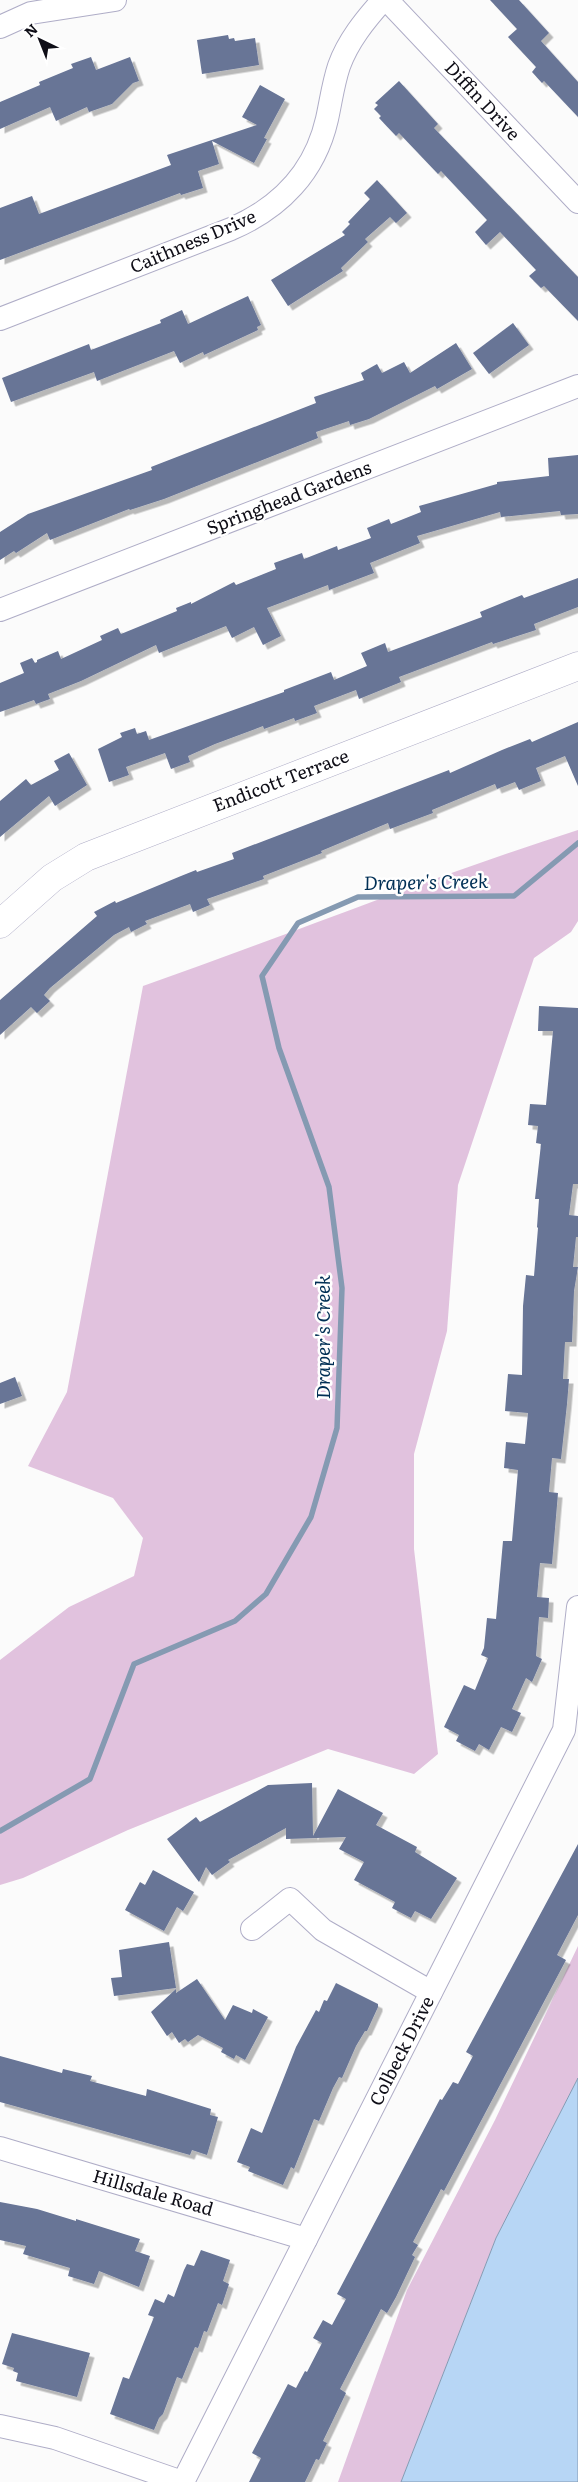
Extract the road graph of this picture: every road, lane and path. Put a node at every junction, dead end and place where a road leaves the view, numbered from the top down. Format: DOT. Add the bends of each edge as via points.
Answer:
graph roads {
  1 [pos="115,0"];
  2 [pos="385,0"];
  3 [pos="25,6"];
  4 [pos="0,27"];
  5 [pos="578,202"];
  6 [pos="0,319"];
  7 [pos="578,386"];
  8 [pos="0,610"];
  9 [pos="578,666"];
  10 [pos="0,924"];
  11 [pos="578,1607"];
  12 [pos="252,1929"];
  13 [pos="432,1992"];
  14 [pos="0,2148"];
  15 [pos="306,2239"];
  16 [pos="0,2426"];
  17 [pos="182,2482"];
  1 -- 3 [label="street"];
  2 -- 5 [label="street, Diffin Drive"];
  2 -- 6 [label="street, Caithness Drive" via="366,18 339,65 321,139 312,159 301,178 270,209 251,221"];
  3 -- 4 [label="street"];
  7 -- 8 [label="street, Springhead Gardens"];
  9 -- 10 [label="street, Endicott Terrace" via="86,857 52,878"];
  11 -- 13 [label="street, Colbeck Drive" via="564,1730"];
  12 -- 13 [label="street" via="290,1900 323,1930"];
  13 -- 15 [label="street, Colbeck Drive"];
  14 -- 15 [label="street, Hillsdale Road"];
  15 -- 17 [label="street, Colbeck Drive"];
  16 -- 17 [label="street" via="55,2438"];
}
